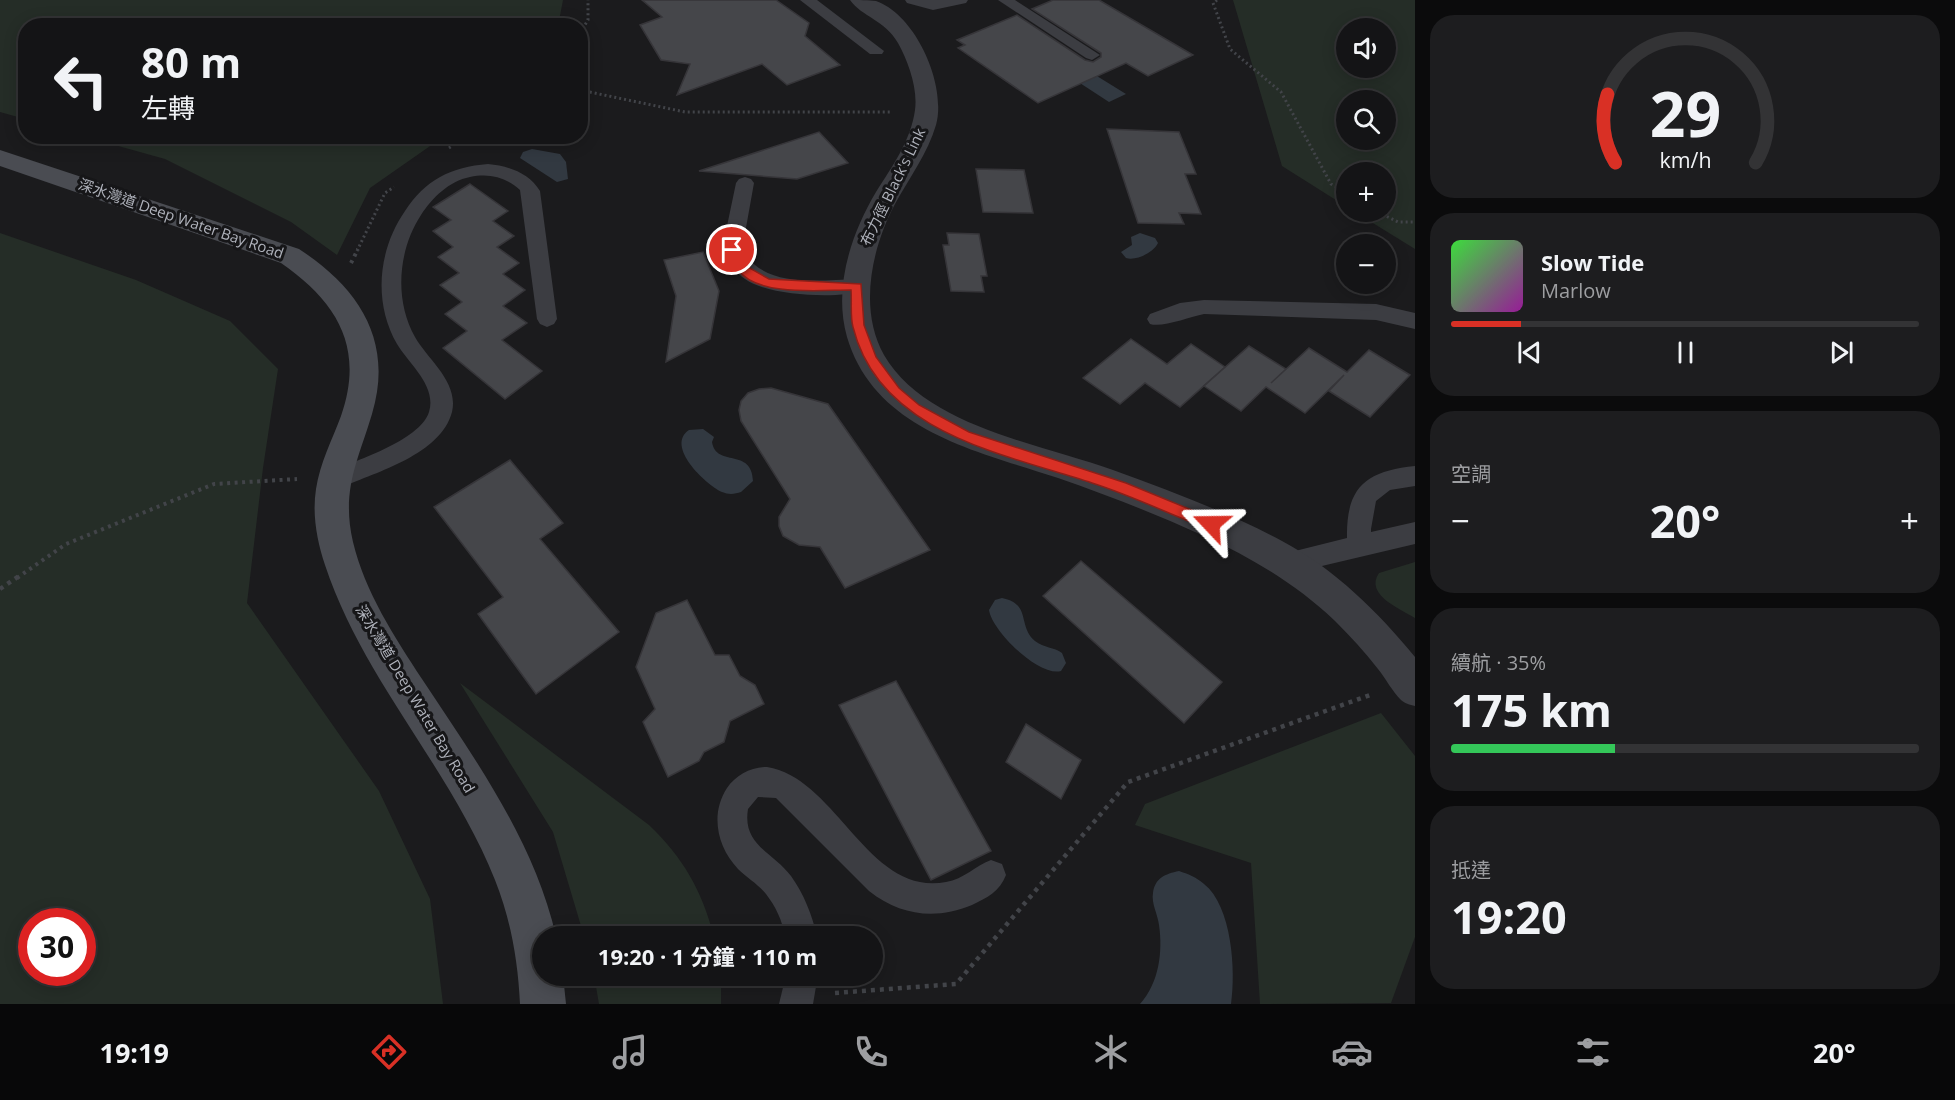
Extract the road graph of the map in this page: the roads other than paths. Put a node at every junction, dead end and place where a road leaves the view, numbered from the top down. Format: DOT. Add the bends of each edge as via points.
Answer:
graph roads {
  1 [pos="807,0"];
  2 [pos="860,0"];
  3 [pos="912,0"];
  4 [pos="961,0"];
  5 [pos="1005,0"];
  6 [pos="876,51"];
  7 [pos="1092,55"];
  8 [pos="0,158"];
  9 [pos="745,183"];
  10 [pos="857,286"];
  11 [pos="547,319"];
  12 [pos="1157,319"];
  13 [pos="1415,321"];
  14 [pos="1415,476"];
  15 [pos="319,479"];
  16 [pos="1415,533"];
  17 [pos="1359,545"];
  18 [pos="1288,563"];
  19 [pos="1412,684"];
  20 [pos="991,875"];
  21 [pos="799,926"];
  22 [pos="543,1004"];
  1 -- 6 [label="lane"];
  2 -- 10 [label="street, 布力徑 Black's Link" via="888,17 904,33 925,85 927,112 916,144 868,232"];
  3 -- 4 [label="lane" via="933,6"];
  5 -- 7 [label="lane"];
  8 -- 15 [label="main road, 深水灣道 Deep Water Bay Road" via="273,249 317,275 351,315 366,360 359,410"];
  9 -- 10 [label="lane" via="732,250 742,268 753,277 775,284"];
  10 -- 18 [label="street, 布力徑 Black's Link" via="858,325 870,358 915,409 964,436 1121,487 1193,516"];
  11 -- 15 [label="lane" via="531,191 524,182 498,171 464,172 436,185 412,214 401,236 391,279 397,320 439,387 441,412 436,423 414,443"];
  12 -- 13 [label="lane" via="1204,307 1376,312"];
  14 -- 17 [label="lane" via="1385,481 1363,499 1358,513"];
  15 -- 22 [label="main road, 深水灣道 Deep Water Bay Road" via="352,592 514,873 538,954"];
  16 -- 17 [label="lane"];
  17 -- 18 [label="lane"];
  18 -- 19 [label="street, 布力徑 Black's Link" via="1337,598"];
  20 -- 21 [label="lane" via="976,889 940,900 895,890 784,786 766,780 747,786 734,801 730,821 736,840 748,857 788,898"];
}
